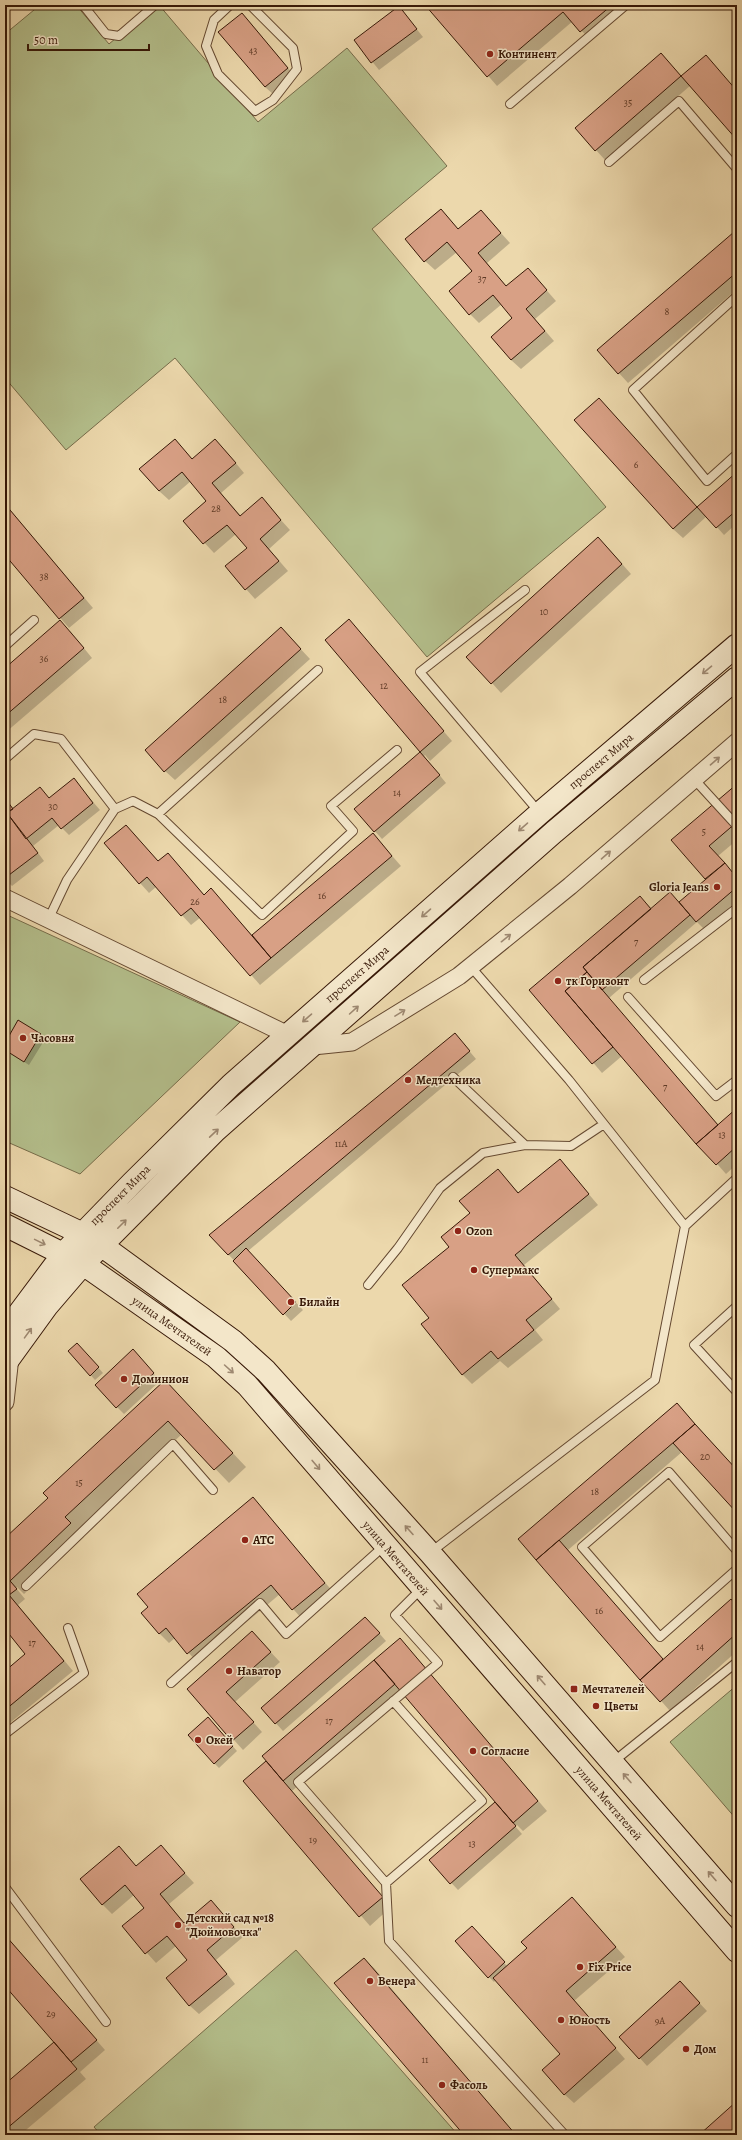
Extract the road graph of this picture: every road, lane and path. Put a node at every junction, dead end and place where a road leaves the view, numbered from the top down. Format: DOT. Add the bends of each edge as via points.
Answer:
graph roads {
  1 [pos="83,5"];
  2 [pos="154,5"];
  3 [pos="230,5"];
  4 [pos="250,5"];
  5 [pos="626,5"];
  6 [pos="510,104"];
  7 [pos="609,162"];
  8 [pos="737,169"];
  9 [pos="737,296"];
  10 [pos="737,454"];
  11 [pos="525,590"];
  12 [pos="34,620"];
  13 [pos="737,645"];
  14 [pos="5,646"];
  15 [pos="318,670"];
  16 [pos="737,678"];
  17 [pos="737,742"];
  18 [pos="397,750"];
  19 [pos="5,759"];
  20 [pos="694,779"];
  21 [pos="115,809"];
  22 [pos="540,813"];
  23 [pos="158,814"];
  24 [pos="737,826"];
  25 [pos="5,898"];
  26 [pos="737,908"];
  27 [pos="49,918"];
  28 [pos="470,967"];
  29 [pos="644,980"];
  30 [pos="628,997"];
  31 [pos="288,1035"];
  32 [pos="313,1046"];
  33 [pos="453,1077"];
  34 [pos="737,1080"];
  35 [pos="604,1124"];
  36 [pos="525,1145"];
  37 [pos="737,1178"];
  38 [pos="5,1197"];
  39 [pos="5,1225"];
  40 [pos="685,1226"];
  41 [pos="83,1234"];
  42 [pos="101,1245"];
  43 [pos="64,1253"];
  44 [pos="83,1264"];
  45 [pos="368,1285"];
  46 [pos="737,1306"];
  47 [pos="5,1332"];
  48 [pos="8,1361"];
  49 [pos="737,1392"];
  50 [pos="5,1402"];
  51 [pos="213,1490"];
  52 [pos="384,1546"];
  53 [pos="737,1551"];
  54 [pos="430,1553"];
  55 [pos="737,1569"];
  56 [pos="26,1586"];
  57 [pos="422,1587"];
  58 [pos="68,1628"];
  59 [pos="737,1662"];
  60 [pos="171,1683"];
  61 [pos="393,1701"];
  62 [pos="5,1734"];
  63 [pos="613,1762"];
  64 [pos="386,1884"];
  65 [pos="5,1887"];
  66 [pos="737,1906"];
  67 [pos="737,1951"];
  68 [pos="106,2022"];
  69 [pos="565,2135"];
  1 -- 2 [label="lane" via="106,34 119,36"];
  3 -- 4 [label="lane" via="214,20 206,46 218,74 255,111 273,100 297,70 293,48"];
  5 -- 6 [label="lane"];
  7 -- 8 [label="lane" via="679,101"];
  9 -- 10 [label="lane" via="633,390 706,481"];
  11 -- 22 [label="lane" via="420,672"];
  12 -- 14 [label="lane"];
  13 -- 22 [label="street, проспект Мира, one-way"];
  15 -- 23 [label="lane"];
  32 -- 16 [label="street, проспект Мира, one-way" via="554,832"];
  20 -- 17 [label="street, one-way"];
  18 -- 23 [label="lane" via="330,806 353,831 262,915"];
  19 -- 21 [label="lane" via="34,734 61,739"];
  20 -- 24 [label="lane"];
  28 -- 20 [label="street, one-way" via="570,886"];
  21 -- 23 [label="lane" via="133,801"];
  21 -- 27 [label="lane" via="67,880"];
  22 -- 31 [label="street, проспект Мира, one-way"];
  25 -- 27 [label="street"];
  26 -- 29 [label="lane"];
  27 -- 31 [label="street"];
  32 -- 28 [label="street, one-way" via="352,1042 460,976"];
  28 -- 35 [label="lane"];
  30 -- 34 [label="lane" via="716,1096"];
  31 -- 41 [label="street, проспект Мира" via="231,1085"];
  42 -- 32 [label="street, проспект Мира, one-way" via="215,1132"];
  33 -- 36 [label="lane"];
  35 -- 36 [label="lane" via="571,1146"];
  35 -- 40 [label="lane"];
  36 -- 45 [label="lane" via="483,1153 440,1188 398,1248"];
  37 -- 40 [label="lane"];
  38 -- 41 [label="street, улица Мечтателей"];
  39 -- 43 [label="street, улица Мечтателей, one-way"];
  40 -- 54 [label="lane" via="655,1380"];
  41 -- 42 [label="street, улица Мечтателей"];
  41 -- 43 [label="street, проспект Мира"];
  42 -- 44 [label="street, проспект Мира"];
  54 -- 42 [label="street, улица Мечтателей, one-way" via="266,1371 233,1341"];
  43 -- 44 [label="street, улица Мечтателей"];
  43 -- 47 [label="street, проспект Мира"];
  48 -- 44 [label="street, проспект Мира, one-way" via="47,1306"];
  44 -- 52 [label="street, улица Мечтателей, one-way" via="216,1357 247,1385"];
  46 -- 49 [label="lane" via="694,1345"];
  48 -- 50 [label="street"];
  51 -- 56 [label="lane" via="173,1444"];
  52 -- 57 [label="street, улица Мечтателей"];
  52 -- 60 [label="lane" via="286,1634 260,1603"];
  53 -- 55 [label="lane" via="669,1472 582,1547 660,1637"];
  63 -- 54 [label="street, улица Мечтателей, one-way"];
  57 -- 61 [label="lane" via="395,1614 438,1663"];
  57 -- 67 [label="street, улица Мечтателей, one-way"];
  58 -- 62 [label="lane" via="84,1673"];
  59 -- 63 [label="lane"];
  61 -- 64 [label="lane" via="298,1782"];
  61 -- 64 [label="lane" via="482,1801"];
  66 -- 63 [label="street, улица Мечтателей, one-way"];
  64 -- 69 [label="lane" via="389,1941"];
  65 -- 68 [label="lane"];
}
